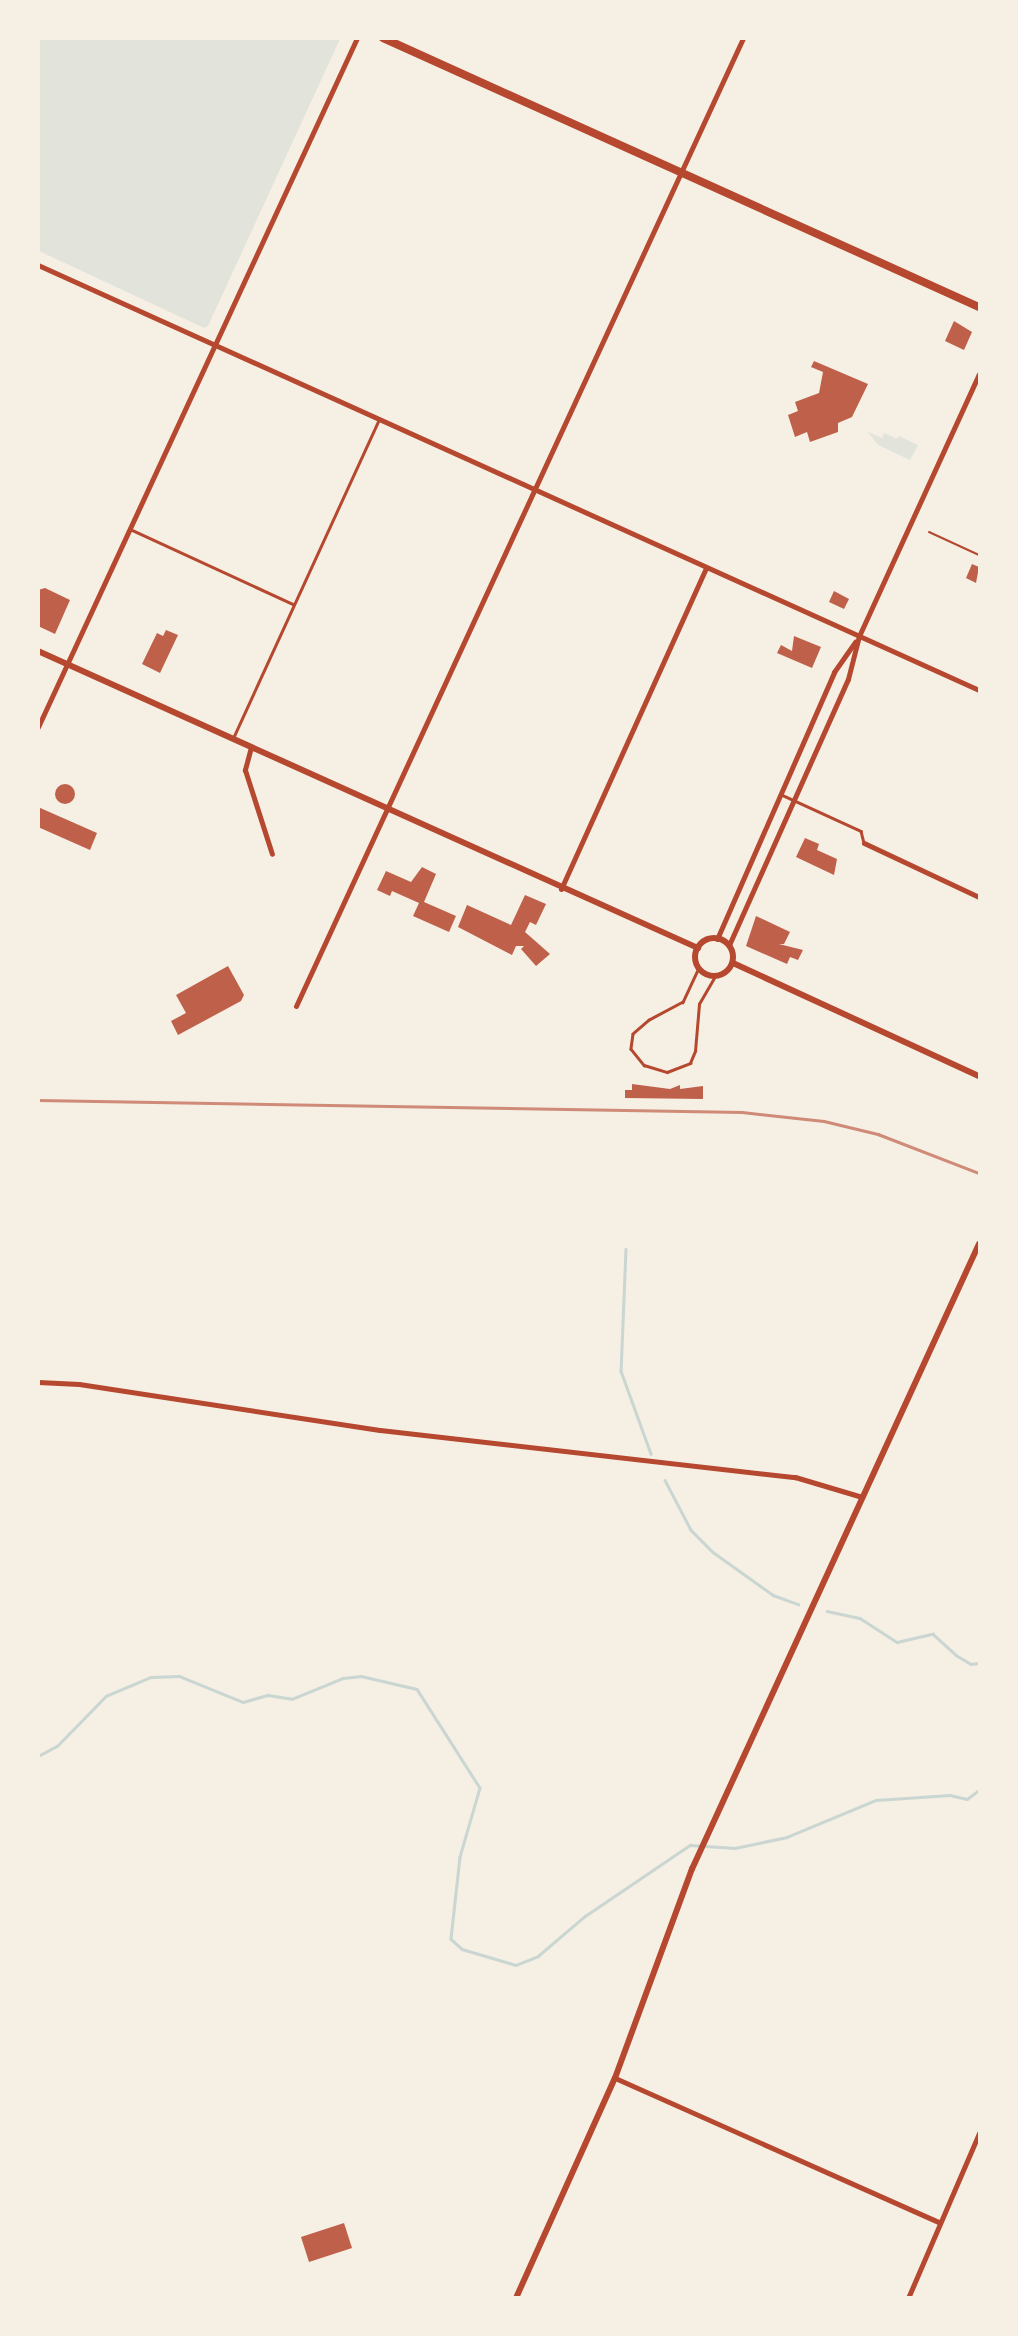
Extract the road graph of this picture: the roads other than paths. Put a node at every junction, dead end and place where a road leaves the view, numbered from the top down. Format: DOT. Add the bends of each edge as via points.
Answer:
graph roads {
  1 [pos="357,38"];
  2 [pos="383,38"];
  3 [pos="743,38"];
  4 [pos="682,173"];
  5 [pos="38,265"];
  6 [pos="979,307"];
  7 [pos="214,347"];
  8 [pos="979,374"];
  9 [pos="378,421"];
  10 [pos="536,492"];
  11 [pos="129,529"];
  12 [pos="706,568"];
  13 [pos="293,604"];
  14 [pos="859,636"];
  15 [pos="38,650"];
  16 [pos="68,664"];
  17 [pos="979,690"];
  18 [pos="38,727"];
  19 [pos="808,730"];
  20 [pos="822,736"];
  21 [pos="233,739"];
  22 [pos="251,747"];
  23 [pos="779,794"];
  24 [pos="793,801"];
  25 [pos="389,810"];
  26 [pos="864,843"];
  27 [pos="752,853"];
  28 [pos="272,854"];
  29 [pos="766,861"];
  30 [pos="561,888"];
  31 [pos="979,897"];
  32 [pos="717,939"];
  33 [pos="729,945"];
  34 [pos="698,948"];
  35 [pos="733,963"];
  36 [pos="699,968"];
  37 [pos="715,976"];
  38 [pos="296,1006"];
  39 [pos="979,1076"];
  40 [pos="979,1244"];
  41 [pos="38,1382"];
  42 [pos="862,1497"];
  43 [pos="615,2078"];
  44 [pos="979,2133"];
  45 [pos="939,2222"];
  46 [pos="516,2298"];
  47 [pos="908,2298"];
  1 -- 7 [label="street"];
  2 -- 4 [label="main road"];
  3 -- 4 [label="street"];
  4 -- 6 [label="main road"];
  4 -- 10 [label="street"];
  5 -- 7 [label="street"];
  7 -- 9 [label="street"];
  7 -- 11 [label="street"];
  8 -- 14 [label="street"];
  9 -- 10 [label="street"];
  9 -- 13 [label="lane"];
  10 -- 12 [label="street"];
  10 -- 25 [label="street"];
  11 -- 13 [label="lane"];
  11 -- 16 [label="street"];
  12 -- 14 [label="street"];
  12 -- 30 [label="street"];
  13 -- 21 [label="lane"];
  14 -- 17 [label="street"];
  14 -- 19 [label="street" via="834,672"];
  14 -- 20 [label="street" via="848,679"];
  15 -- 16 [label="street"];
  16 -- 18 [label="street"];
  16 -- 21 [label="street"];
  19 -- 20 [label="street"];
  19 -- 23 [label="street"];
  20 -- 24 [label="street"];
  21 -- 22 [label="street"];
  22 -- 25 [label="street"];
  22 -- 28 [label="street" via="245,770"];
  23 -- 24 [label="lane"];
  23 -- 27 [label="street"];
  24 -- 26 [label="lane" via="861,831"];
  24 -- 29 [label="street"];
  25 -- 30 [label="street"];
  25 -- 38 [label="street"];
  26 -- 31 [label="street"];
  27 -- 29 [label="street"];
  27 -- 32 [label="street"];
  29 -- 33 [label="street"];
  30 -- 34 [label="street"];
  32 -- 33 [label="street"];
  32 -- 34 [label="street"];
  33 -- 35 [label="street"];
  34 -- 36 [label="street"];
  35 -- 37 [label="street"];
  35 -- 39 [label="street"];
  36 -- 37 [label="street"];
  36 -- 37 [label="lane" via="683,1002 633,1034 631,1049 644,1065 667,1072 690,1063 699,1004"];
  40 -- 42 [label="street"];
  41 -- 42 [label="street" via="380,1430 783,1475 832,1484"];
  42 -- 43 [label="street" via="692,1868"];
  43 -- 45 [label="street"];
  43 -- 46 [label="street"];
  44 -- 45 [label="street"];
  45 -- 47 [label="street"];
}
